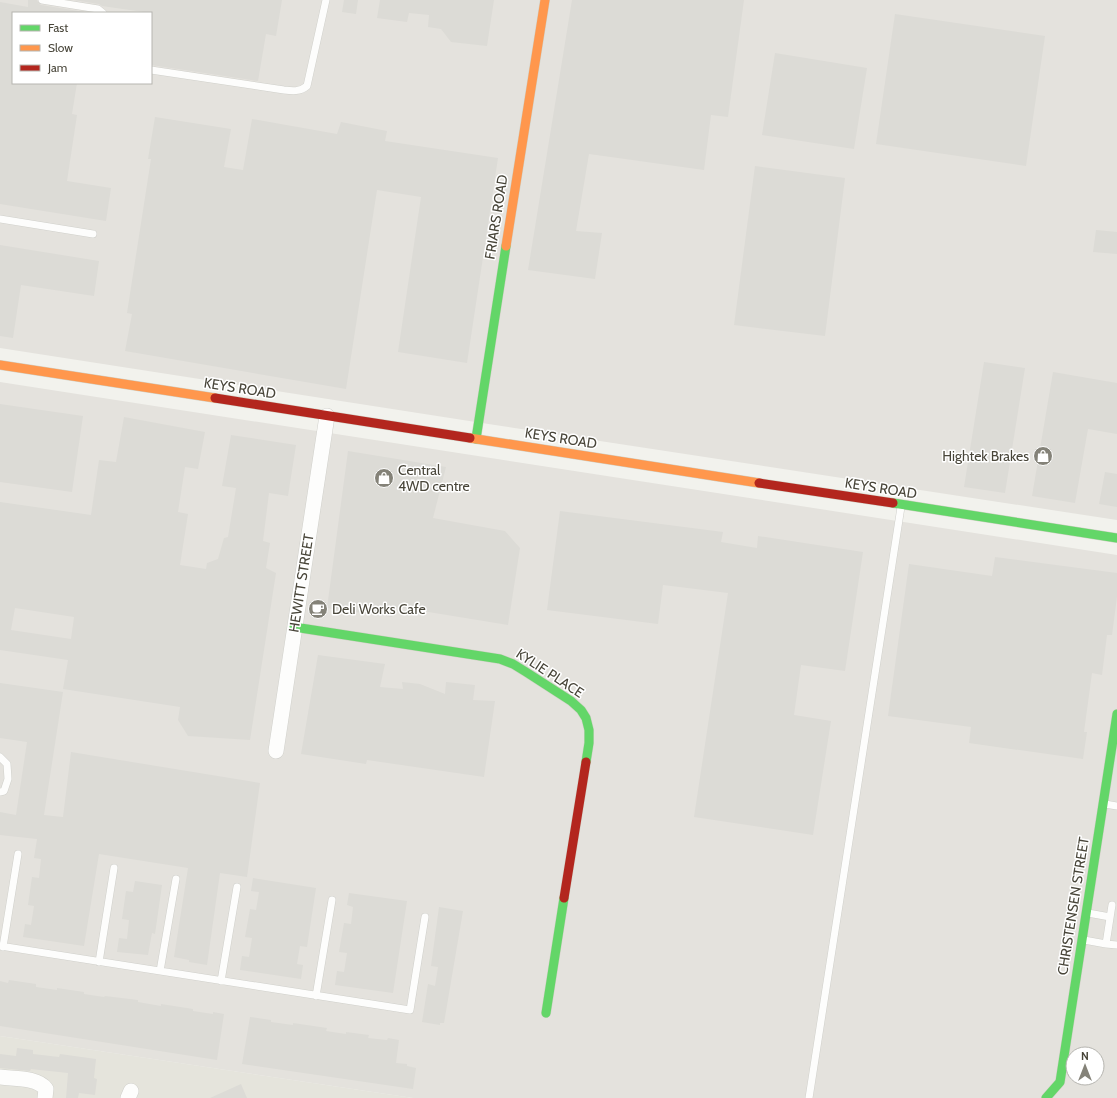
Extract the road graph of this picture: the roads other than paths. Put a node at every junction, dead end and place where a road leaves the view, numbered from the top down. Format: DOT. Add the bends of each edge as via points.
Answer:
graph roads {
  1 [pos="42,0"];
  2 [pos="326,0"];
  3 [pos="545,0"];
  4 [pos="102,12"];
  5 [pos="152,70"];
  6 [pos="0,218"];
  7 [pos="93,234"];
  8 [pos="0,365"];
  9 [pos="327,416"];
  10 [pos="476,439"];
  11 [pos="901,505"];
  12 [pos="1117,538"];
  13 [pos="294,627"];
  14 [pos="1117,714"];
  15 [pos="276,751"];
  16 [pos="0,757"];
  17 [pos="0,792"];
  18 [pos="1103,804"];
  19 [pos="1117,806"];
  20 [pos="18,854"];
  21 [pos="114,868"];
  22 [pos="176,880"];
  23 [pos="237,887"];
  24 [pos="332,900"];
  25 [pos="1112,905"];
  26 [pos="1086,912"];
  27 [pos="425,916"];
  28 [pos="1110,917"];
  29 [pos="1082,940"];
  30 [pos="1106,944"];
  31 [pos="1117,945"];
  32 [pos="1,946"];
  33 [pos="99,962"];
  34 [pos="160,971"];
  35 [pos="221,981"];
  36 [pos="316,996"];
  37 [pos="546,1013"];
  38 [pos="0,1077"];
  39 [pos="45,1098"];
  40 [pos="809,1098"];
  41 [pos="1046,1098"];
  1 -- 4 [label="lane" via="98,9"];
  2 -- 5 [label="lane" via="305,88 295,91 284,90"];
  3 -- 10 [label="street, FRIARS ROAD"];
  6 -- 7 [label="lane"];
  8 -- 9 [label="street, KEYS ROAD"];
  9 -- 10 [label="street, KEYS ROAD"];
  9 -- 13 [label="street, HEWITT STREET"];
  10 -- 11 [label="street, KEYS ROAD"];
  11 -- 12 [label="street, KEYS ROAD"];
  11 -- 40 [label="lane"];
  13 -- 15 [label="street, HEWITT STREET"];
  13 -- 37 [label="street, KYLIE PLACE" via="509,661 574,703 582,711 590,730 589,743"];
  14 -- 18 [label="street, CHRISTENSEN STREET"];
  16 -- 17 [label="lane" via="7,764 8,779 4,791"];
  18 -- 19 [label="lane"];
  18 -- 26 [label="street, CHRISTENSEN STREET"];
  20 -- 32 [label="lane"];
  21 -- 33 [label="lane"];
  22 -- 34 [label="lane"];
  23 -- 35 [label="lane"];
  24 -- 36 [label="lane"];
  25 -- 28 [label="lane"];
  26 -- 28 [label="lane"];
  26 -- 29 [label="street, CHRISTENSEN STREET"];
  27 -- 36 [label="lane" via="410,1010"];
  28 -- 30 [label="lane"];
  29 -- 30 [label="lane"];
  29 -- 41 [label="street, CHRISTENSEN STREET" via="1060,1082"];
  30 -- 31 [label="lane"];
  32 -- 33 [label="lane"];
  33 -- 34 [label="lane"];
  34 -- 35 [label="lane"];
  35 -- 36 [label="lane"];
  38 -- 39 [label="street" via="38,1083 46,1090"];
}
